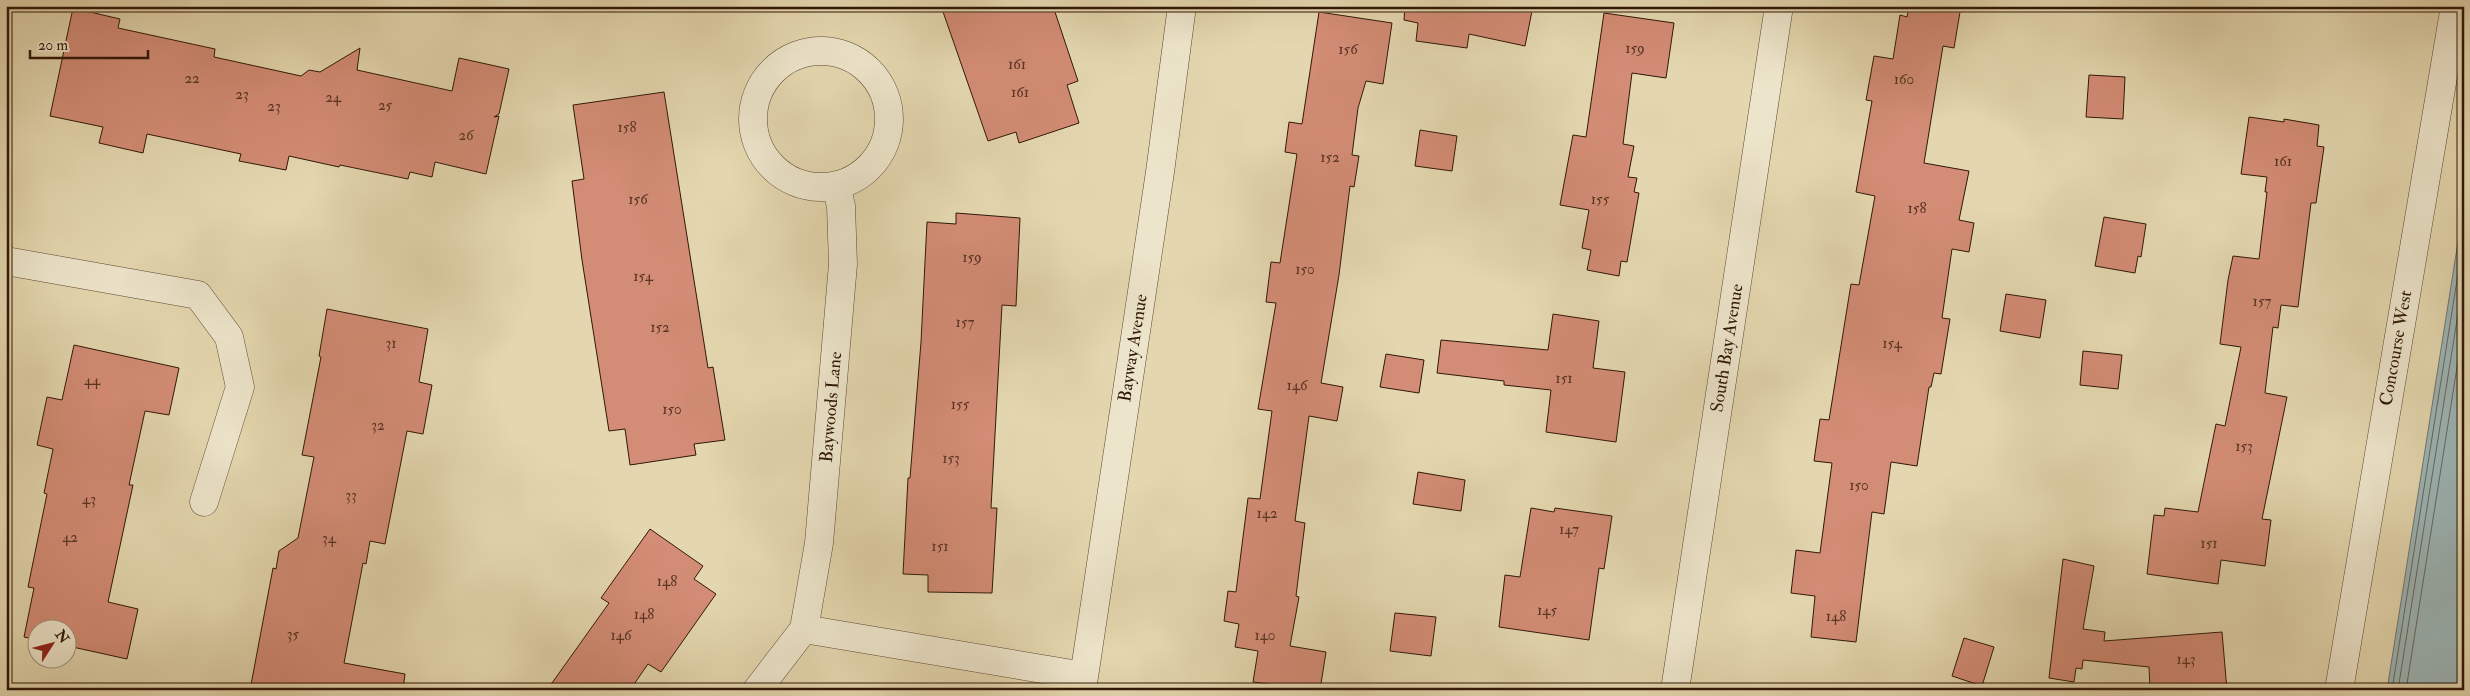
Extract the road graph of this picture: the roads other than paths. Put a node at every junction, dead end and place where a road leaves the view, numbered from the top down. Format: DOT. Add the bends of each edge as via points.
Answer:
graph roads {
  1 [pos="1182,6"];
  2 [pos="1779,6"];
  3 [pos="2455,6"];
  4 [pos="836,185"];
  5 [pos="6,261"];
  6 [pos="204,502"];
  7 [pos="804,628"];
  8 [pos="1083,683"];
  9 [pos="757,690"];
  10 [pos="1675,690"];
  11 [pos="2339,690"];
  1 -- 8 [label="street, Bayway Avenue"];
  2 -- 10 [label="street, South Bay Avenue"];
  3 -- 11 [label="street, Concourse West"];
  4 -- 4 [label="street" via="862,174 881,152 889,129 889,114 883,91 859,62 846,56 810,51 782,63 760,86 753,109 753,123 758,147 765,159 783,176 802,185"];
  4 -- 7 [label="street, Baywoods Lane" via="841,206 842,264 838,327 820,543"];
  5 -- 6 [label="street" via="198,295 229,337 240,387"];
  7 -- 8 [label="street"];
  7 -- 9 [label="street, Baywoods Lane"];
}
